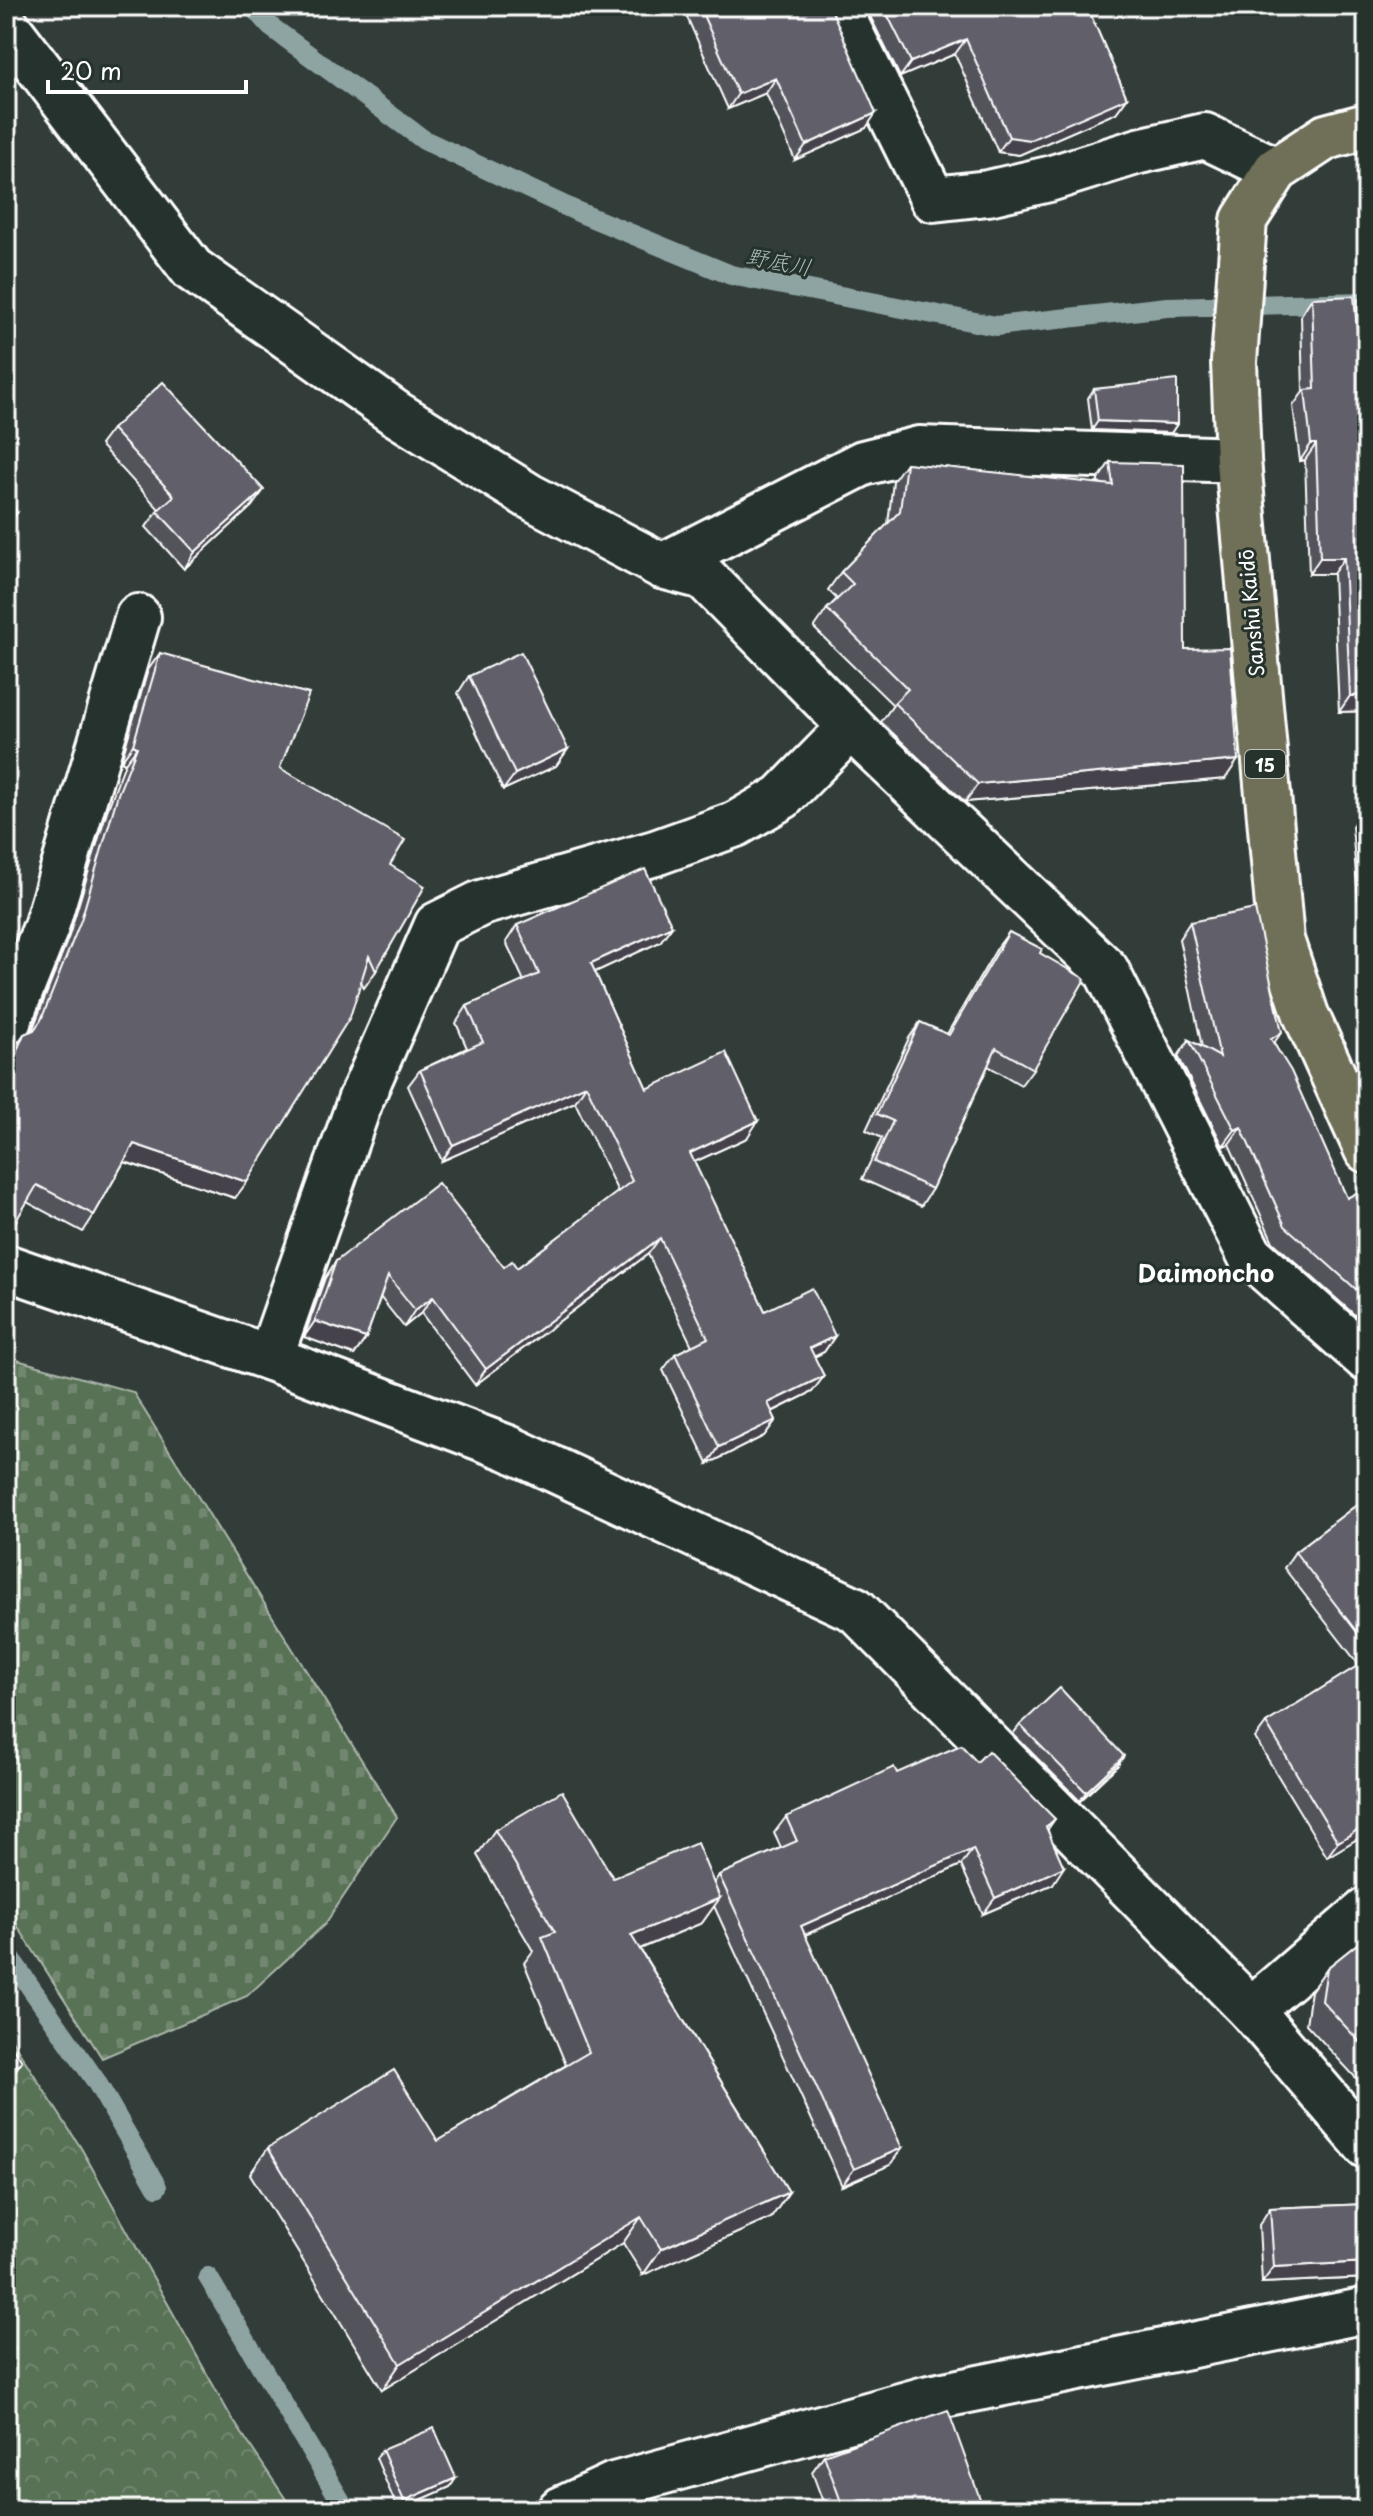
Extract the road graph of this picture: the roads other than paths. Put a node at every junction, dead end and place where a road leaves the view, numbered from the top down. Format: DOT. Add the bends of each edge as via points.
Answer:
graph roads {
  1 [pos="837,6"];
  2 [pos="6,25"];
  3 [pos="1367,126"];
  4 [pos="1276,170"];
  5 [pos="1238,460"];
  6 [pos="662,566"];
  7 [pos="138,617"];
  8 [pos="833,745"];
  9 [pos="6,1027"];
  10 [pos="1367,1150"];
  11 [pos="6,1267"];
  12 [pos="270,1358"];
  13 [pos="1367,1359"];
  14 [pos="1367,1910"];
  15 [pos="1251,2010"];
  16 [pos="1367,2146"];
  17 [pos="1367,2310"];
  18 [pos="560,2510"];
  1 -- 4 [label="street" via="933,199 1018,186 1205,136"];
  2 -- 6 [label="street" via="192,269 395,413 529,496"];
  3 -- 4 [label="main road, Sanshū Kaidō / 15" via="1326,137"];
  4 -- 5 [label="main road, Sanshū Kaidō / 15" via="1244,220 1234,362"];
  5 -- 6 [label="street" via="919,449 863,463"];
  5 -- 10 [label="main road, Sanshū Kaidō / 15" via="1281,940 1306,1015"];
  6 -- 13 [label="street" via="704,577 861,737 1106,970 1250,1255"];
  7 -- 9 [label="street" via="46,927"];
  8 -- 12 [label="street" via="782,797 736,824 481,903 437,925 360,1101"];
  11 -- 12 [label="street"];
  12 -- 15 [label="street" via="508,1448 856,1610"];
  14 -- 15 [label="street"];
  15 -- 16 [label="street"];
  17 -- 18 [label="street" via="929,2398 614,2485"];
}
